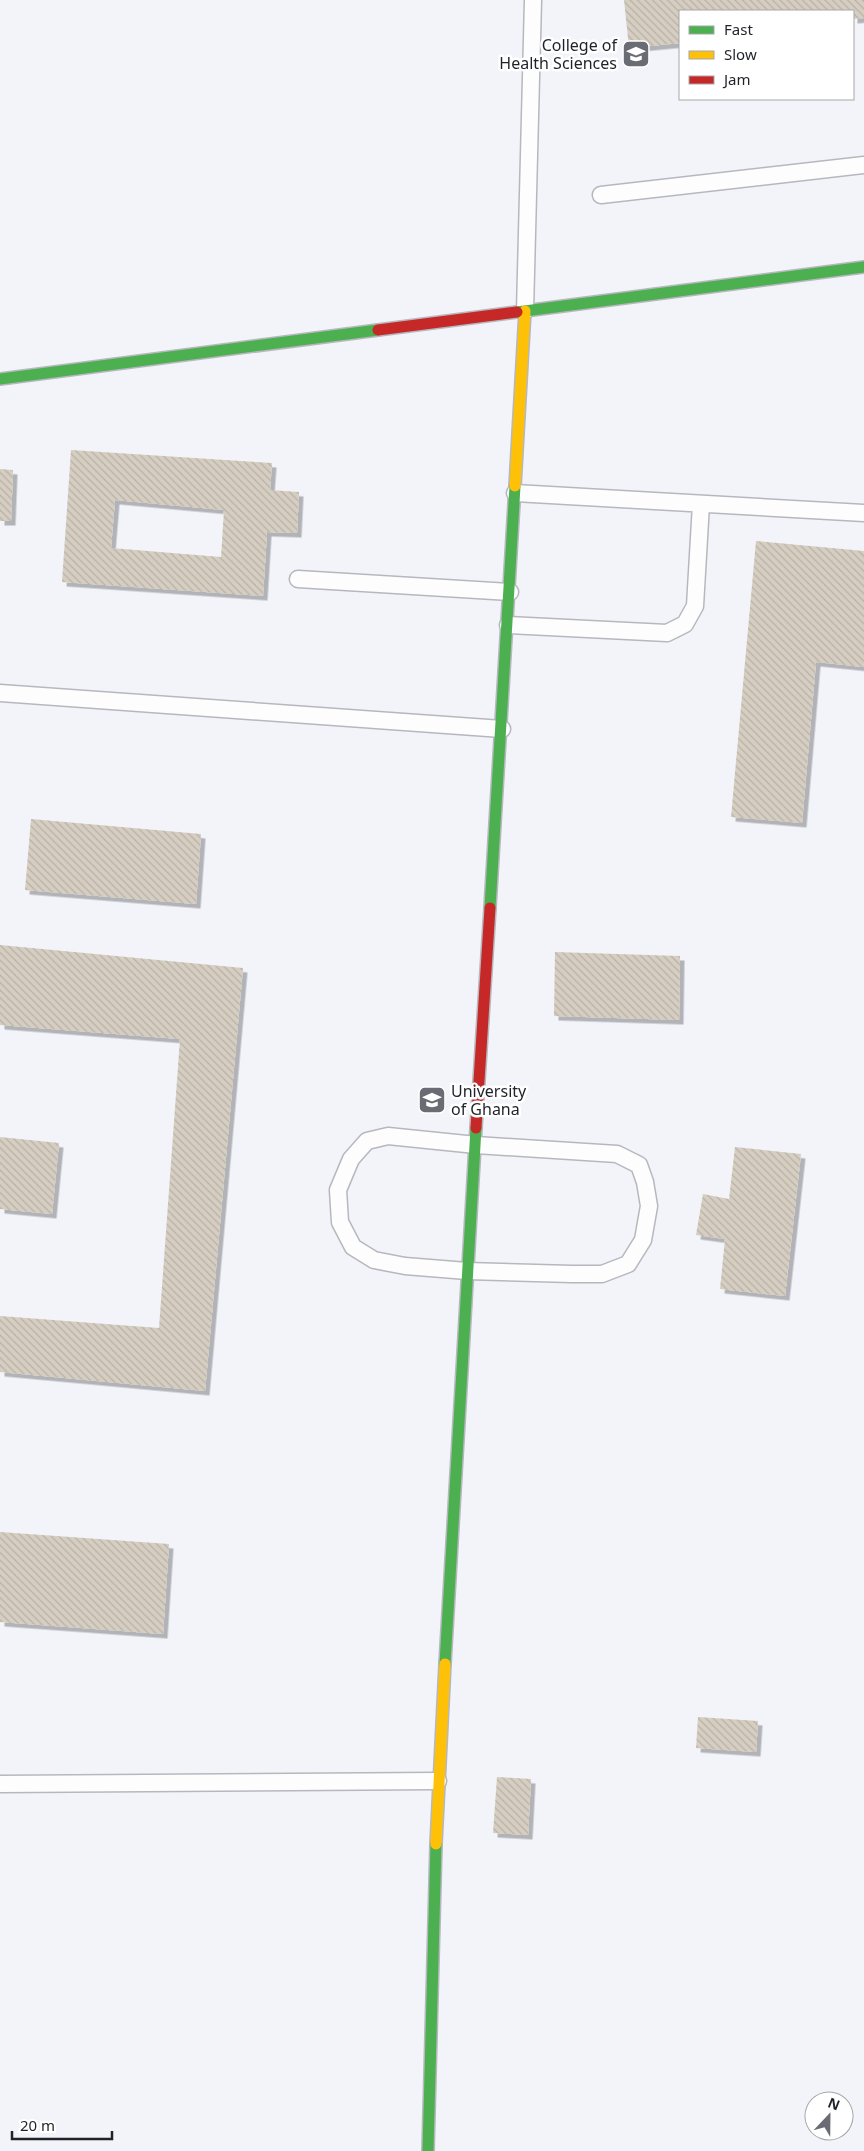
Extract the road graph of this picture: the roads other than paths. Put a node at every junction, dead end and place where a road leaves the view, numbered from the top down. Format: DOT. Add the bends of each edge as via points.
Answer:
graph roads {
  1 [pos="533,0"];
  2 [pos="864,165"];
  3 [pos="601,195"];
  4 [pos="864,267"];
  5 [pos="525,311"];
  6 [pos="0,379"];
  7 [pos="515,493"];
  8 [pos="701,504"];
  9 [pos="864,513"];
  10 [pos="298,579"];
  11 [pos="510,592"];
  12 [pos="508,625"];
  13 [pos="0,693"];
  14 [pos="502,729"];
  15 [pos="476,1145"];
  16 [pos="467,1272"];
  17 [pos="438,1781"];
  18 [pos="0,1784"];
  19 [pos="428,2151"];
  1 -- 5 [label="lane"];
  2 -- 3 [label="lane"];
  4 -- 5 [label="street"];
  5 -- 6 [label="street"];
  5 -- 7 [label="street"];
  7 -- 8 [label="lane"];
  7 -- 11 [label="street"];
  8 -- 9 [label="lane"];
  8 -- 12 [label="lane" via="695,606 685,624 667,632"];
  10 -- 11 [label="lane"];
  11 -- 12 [label="street"];
  12 -- 14 [label="street"];
  13 -- 14 [label="lane"];
  14 -- 15 [label="street"];
  15 -- 16 [label="street"];
  15 -- 16 [label="lane" via="388,1136 367,1141 351,1159 338,1190 340,1222 352,1247 366,1256 405,1266"];
  15 -- 16 [label="lane" via="617,1154 639,1165 650,1206 643,1240 628,1264 602,1274"];
  16 -- 17 [label="street"];
  17 -- 18 [label="lane"];
  17 -- 19 [label="street"];
}
